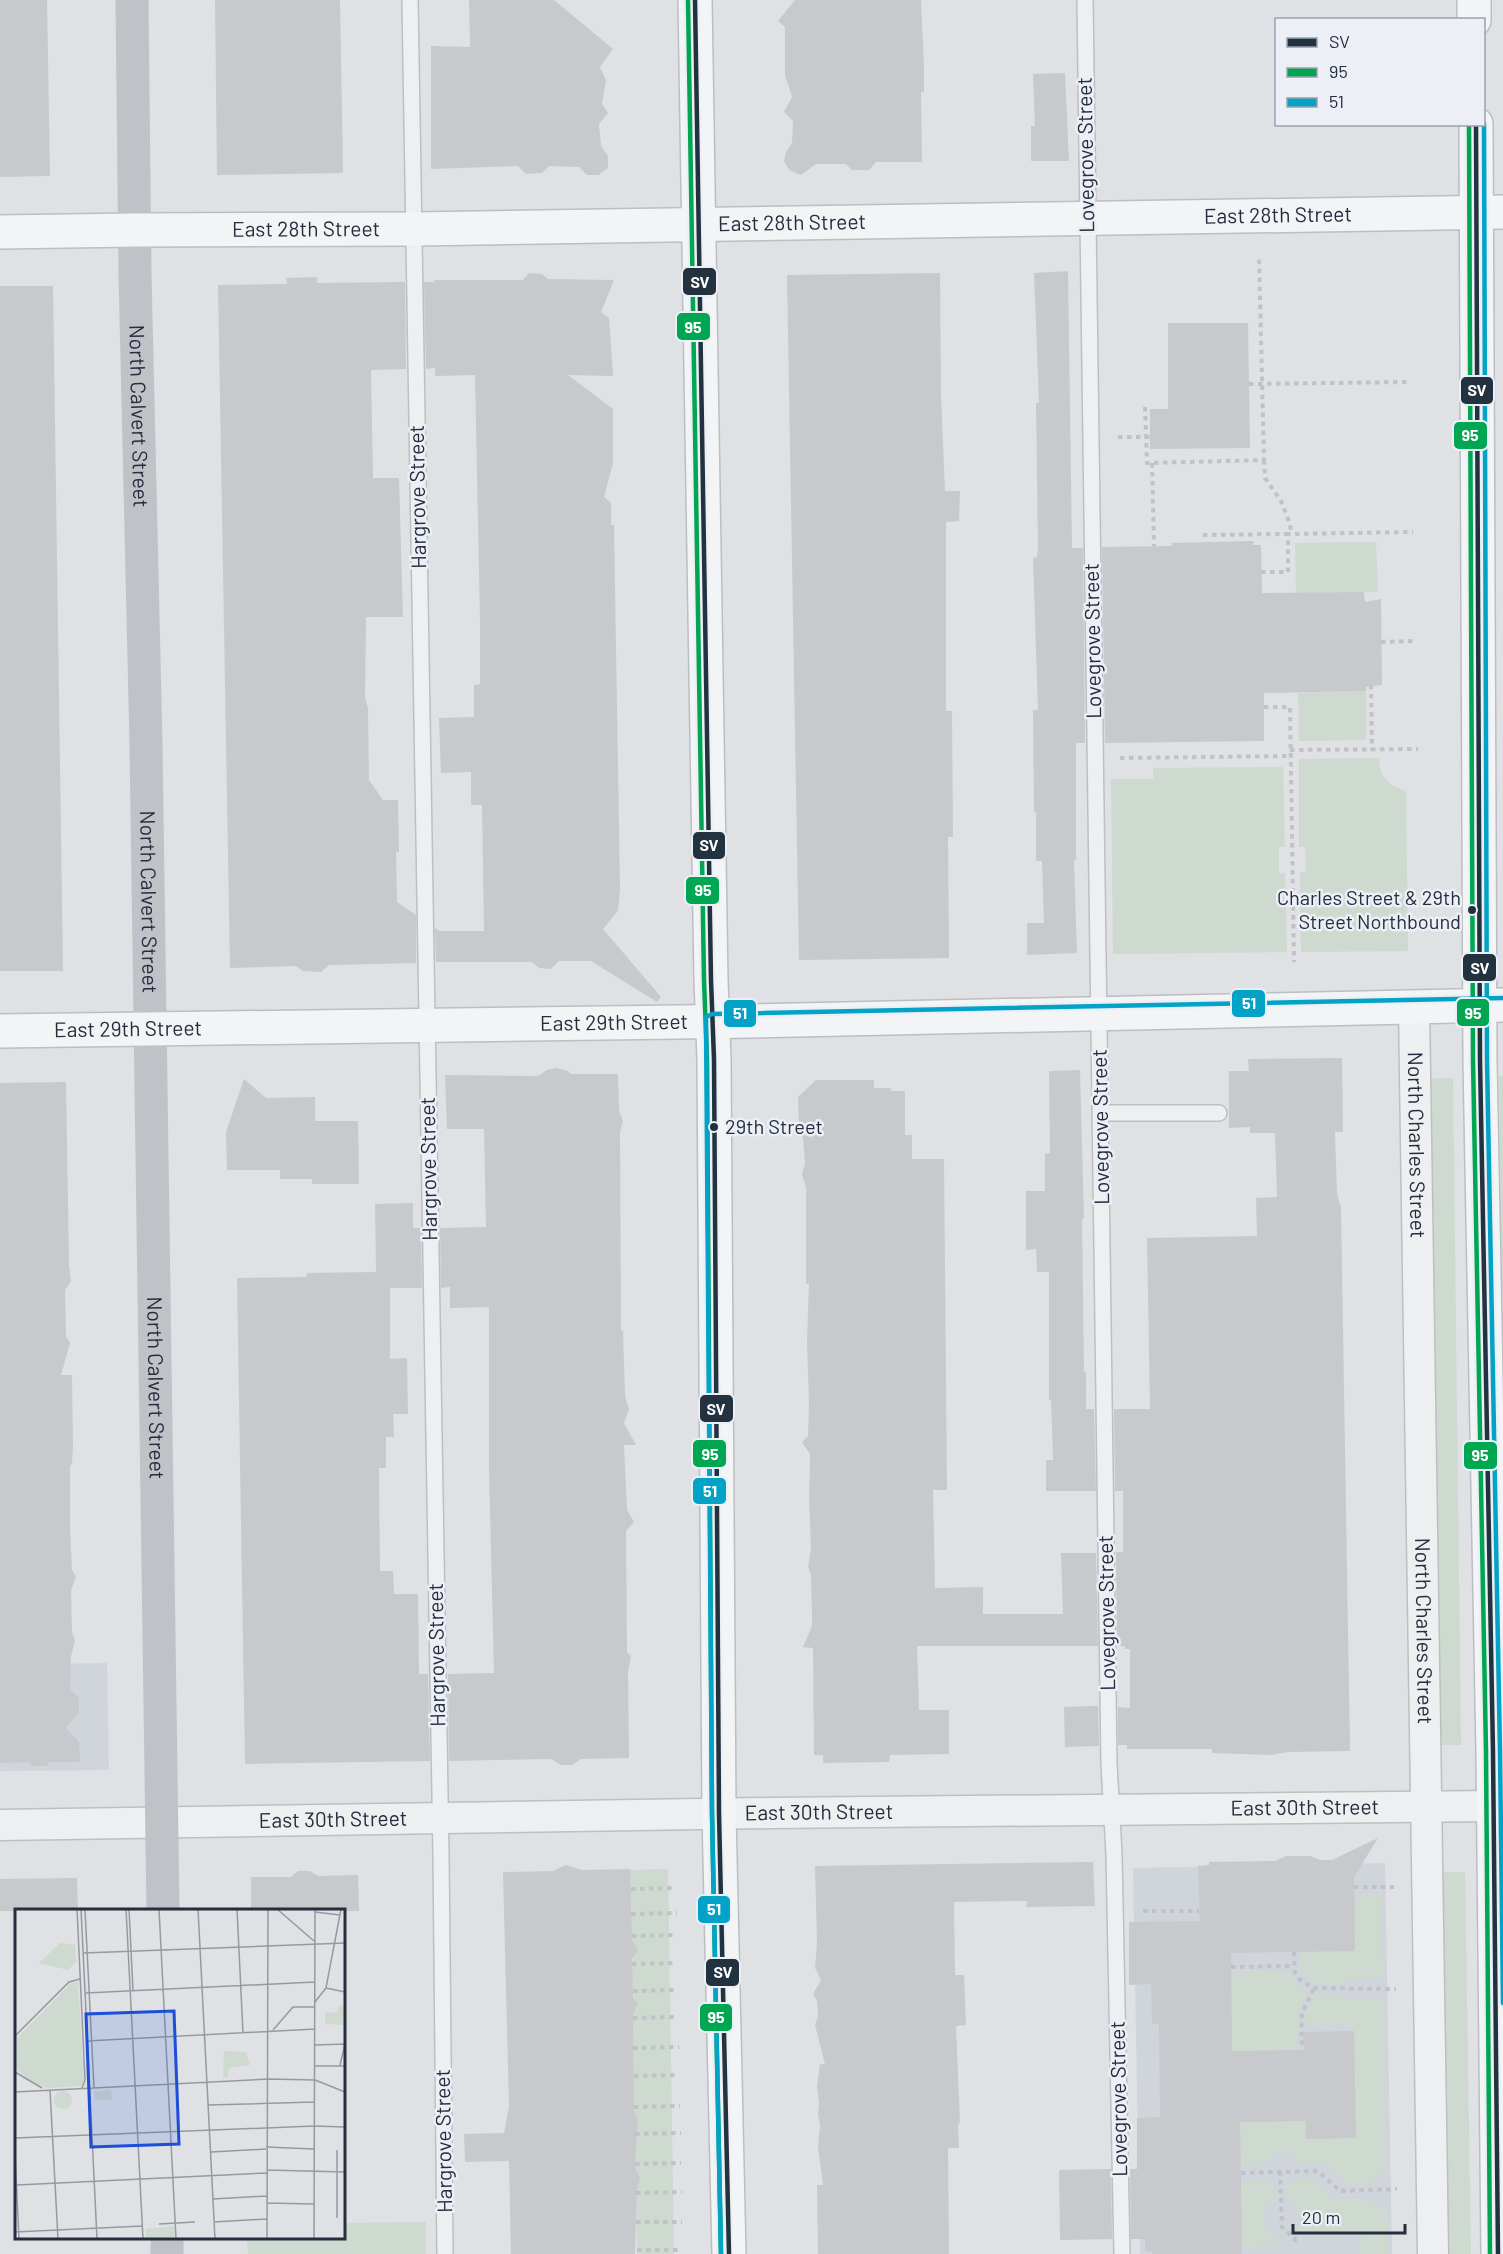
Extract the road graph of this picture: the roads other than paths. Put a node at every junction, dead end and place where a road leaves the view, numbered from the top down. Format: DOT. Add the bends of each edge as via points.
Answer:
graph roads {
  1 [pos="132,0"];
  2 [pos="410,0"];
  3 [pos="695,0"];
  4 [pos="1085,0"];
  5 [pos="1474,0"];
  6 [pos="1474,18"];
  7 [pos="1476,126"];
  8 [pos="1490,212"];
  9 [pos="1086,219"];
  10 [pos="698,225"];
  11 [pos="414,229"];
  12 [pos="134,230"];
  13 [pos="0,232"];
  14 [pos="1491,1005"];
  15 [pos="1414,1007"];
  16 [pos="1099,1012"];
  17 [pos="712,1021"];
  18 [pos="427,1025"];
  19 [pos="149,1029"];
  20 [pos="0,1031"];
  21 [pos="1101,1113"];
  22 [pos="1219,1113"];
  23 [pos="1494,1806"];
  24 [pos="1426,1807"];
  25 [pos="1112,1811"];
  26 [pos="719,1813"];
  27 [pos="440,1818"];
  28 [pos="161,1822"];
  29 [pos="0,1825"];
  30 [pos="163,1909"];
  31 [pos="445,2254"];
  32 [pos="729,2254"];
  33 [pos="1122,2254"];
  34 [pos="1433,2254"];
  35 [pos="1498,2254"];
  1 -- 12 [label="main road, North Calvert Street"];
  2 -- 11 [label="lane, Hargrove Street"];
  3 -- 10 [label="main road"];
  4 -- 9 [label="lane, Lovegrove Street"];
  5 -- 6 [label="main road"];
  7 -- 8 [label="main road"];
  8 -- 9 [label="main road, East 28th Street"];
  8 -- 14 [label="main road"];
  9 -- 10 [label="main road, East 28th Street"];
  9 -- 16 [label="lane, Lovegrove Street"];
  10 -- 11 [label="main road, East 28th Street"];
  10 -- 17 [label="main road"];
  11 -- 12 [label="main road, East 28th Street"];
  11 -- 18 [label="lane, Hargrove Street"];
  12 -- 13 [label="main road, East 28th Street"];
  12 -- 19 [label="main road, North Calvert Street"];
  14 -- 15 [label="main road, East 29th Street"];
  14 -- 23 [label="main road"];
  15 -- 16 [label="main road, East 29th Street"];
  15 -- 24 [label="street, North Charles Street"];
  16 -- 17 [label="main road, East 29th Street"];
  16 -- 21 [label="lane, Lovegrove Street"];
  17 -- 18 [label="main road, East 29th Street"];
  17 -- 26 [label="main road"];
  18 -- 19 [label="main road, East 29th Street"];
  18 -- 27 [label="lane, Hargrove Street"];
  19 -- 20 [label="main road, East 29th Street"];
  19 -- 28 [label="main road, North Calvert Street"];
  21 -- 22 [label="lane"];
  21 -- 25 [label="lane, Lovegrove Street"];
  23 -- 24 [label="street, East 30th Street"];
  23 -- 35 [label="main road"];
  24 -- 25 [label="street, East 30th Street"];
  24 -- 34 [label="street, North Charles Street"];
  25 -- 26 [label="street, East 30th Street"];
  25 -- 33 [label="lane, Lovegrove Street"];
  26 -- 27 [label="street, East 30th Street"];
  26 -- 32 [label="main road"];
  27 -- 28 [label="street, East 30th Street"];
  27 -- 31 [label="lane, Hargrove Street"];
  28 -- 29 [label="street, East 30th Street"];
  28 -- 30 [label="main road, North Calvert Street"];
}
